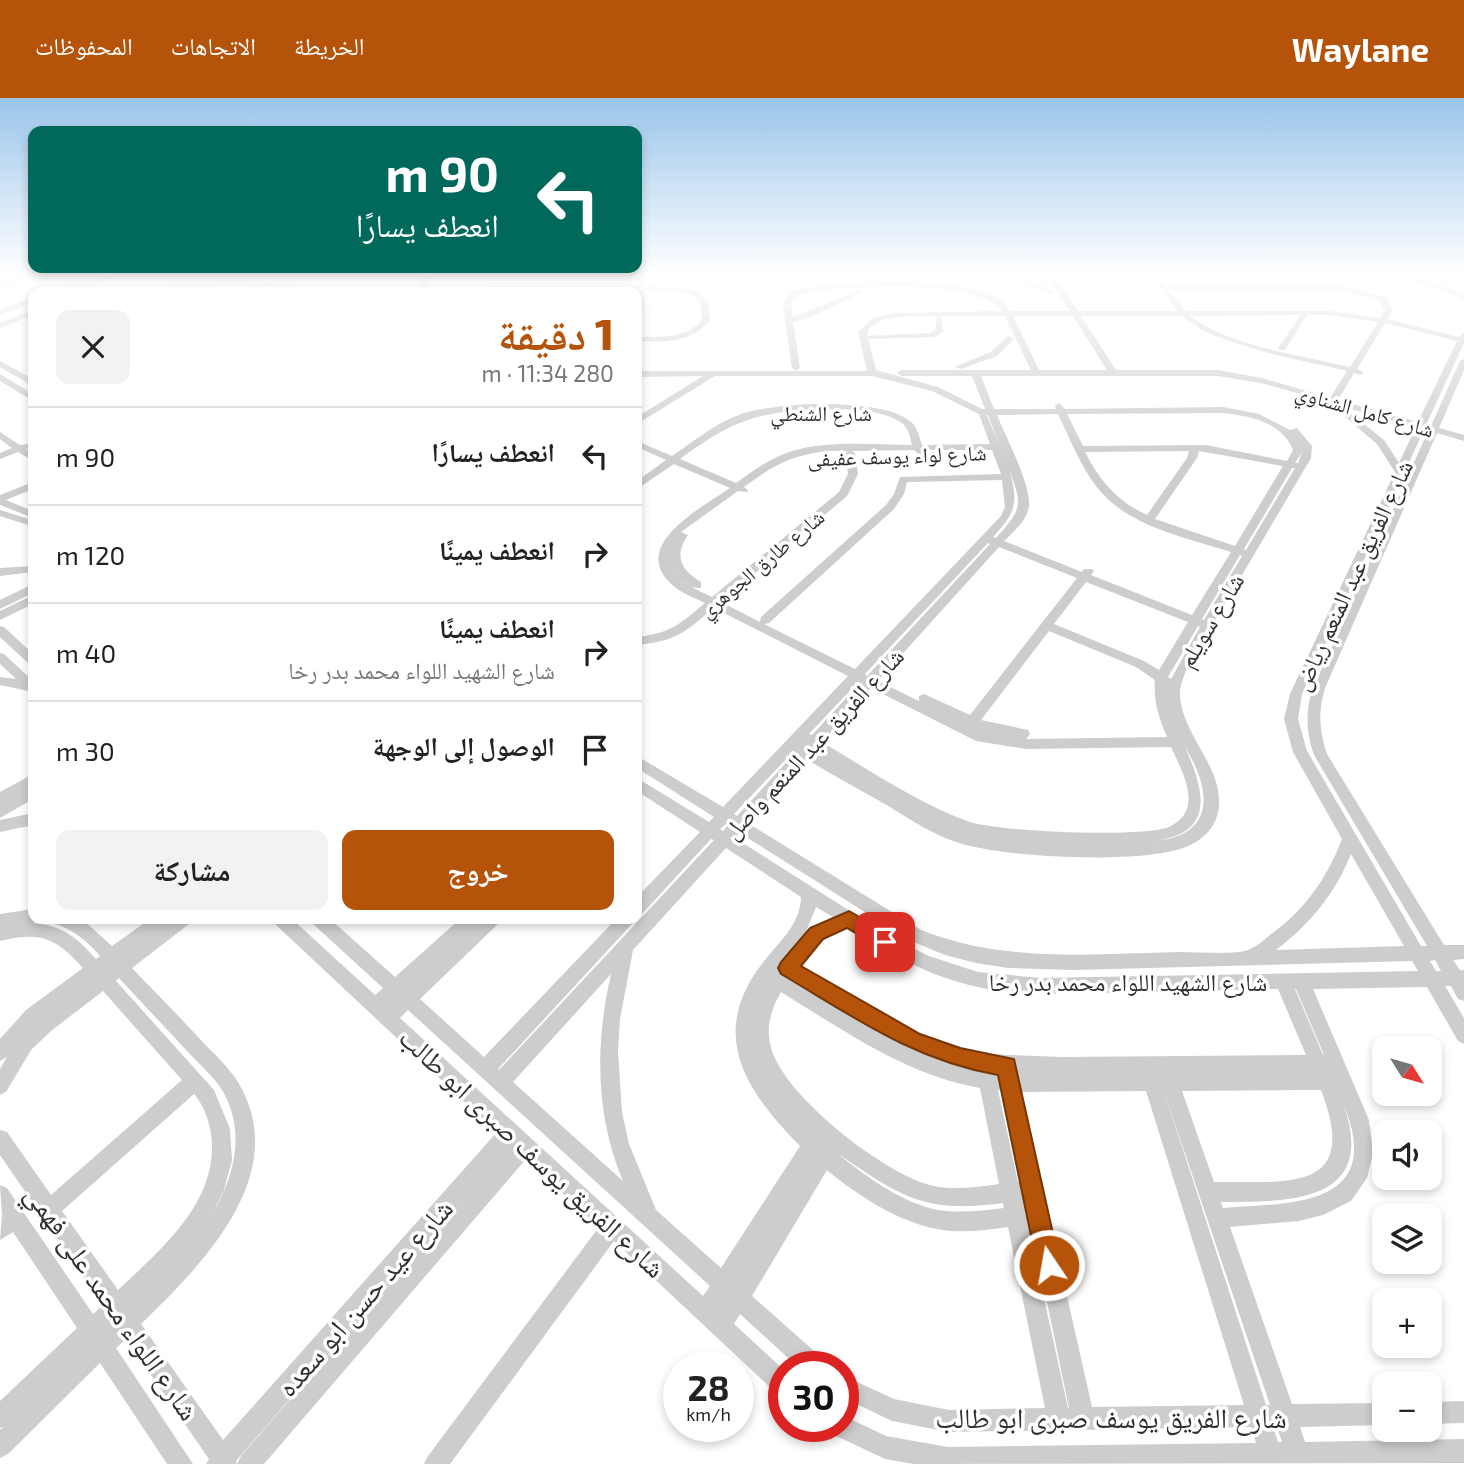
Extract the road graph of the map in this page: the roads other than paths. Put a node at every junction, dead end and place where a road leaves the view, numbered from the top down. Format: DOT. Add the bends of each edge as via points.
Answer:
graph roads {
  1 [pos="870,337"];
  2 [pos="795,338"];
  3 [pos="864,338"];
  4 [pos="1011,338"];
  5 [pos="1015,338"];
  6 [pos="1085,338"];
  7 [pos="1232,338"];
  8 [pos="1246,338"];
  9 [pos="1289,338"];
  10 [pos="1376,338"];
  11 [pos="1462,339"];
  12 [pos="1282,348"];
  13 [pos="1464,361"];
  14 [pos="0,363"];
  15 [pos="799,368"];
  16 [pos="1030,369"];
  17 [pos="1105,369"];
  18 [pos="876,370"];
  19 [pos="1357,370"];
  20 [pos="642,371"];
  21 [pos="700,371"];
  22 [pos="715,371"];
  23 [pos="966,371"];
  24 [pos="0,377"];
  25 [pos="28,380"];
  26 [pos="28,384"];
  27 [pos="19,389"];
  28 [pos="28,395"];
  29 [pos="1338,400"];
  30 [pos="642,408"];
  31 [pos="984,409"];
  32 [pos="1064,409"];
  33 [pos="642,418"];
  34 [pos="0,424"];
  35 [pos="1428,425"];
  36 [pos="1464,432"];
  37 [pos="18,436"];
  38 [pos="1464,438"];
  39 [pos="2,439"];
  40 [pos="27,446"];
  41 [pos="642,447"];
  42 [pos="1000,449"];
  43 [pos="918,450"];
  44 [pos="1195,450"];
  45 [pos="642,452"];
  46 [pos="1087,452"];
  47 [pos="850,453"];
  48 [pos="0,456"];
  49 [pos="672,462"];
  50 [pos="1295,468"];
  51 [pos="1400,472"];
  52 [pos="1006,477"];
  53 [pos="642,483"];
  54 [pos="28,484"];
  55 [pos="738,491"];
  56 [pos="0,498"];
  57 [pos="28,512"];
  58 [pos="0,513"];
  59 [pos="1152,517"];
  60 [pos="28,521"];
  61 [pos="995,537"];
  62 [pos="1245,550"];
  63 [pos="28,569"];
  64 [pos="0,572"];
  65 [pos="1086,573"];
  66 [pos="28,591"];
  67 [pos="717,600"];
  68 [pos="28,602"];
  69 [pos="0,605"];
  70 [pos="0,616"];
  71 [pos="1203,619"];
  72 [pos="765,620"];
  73 [pos="1046,625"];
  74 [pos="0,630"];
  75 [pos="642,640"];
  76 [pos="28,656"];
  77 [pos="0,657"];
  78 [pos="866,675"];
  79 [pos="1161,677"];
  80 [pos="0,681"];
  81 [pos="28,682"];
  82 [pos="28,686"];
  83 [pos="1173,687"];
  84 [pos="971,723"];
  85 [pos="1181,738"];
  86 [pos="796,740"];
  87 [pos="809,747"];
  88 [pos="642,764"];
  89 [pos="28,782"];
  90 [pos="642,787"];
  91 [pos="28,795"];
  92 [pos="0,799"];
  93 [pos="0,812"];
  94 [pos="28,820"];
  95 [pos="731,820"];
  96 [pos="0,826"];
  97 [pos="717,835"];
  98 [pos="1350,838"];
  99 [pos="809,894"];
  100 [pos="642,903"];
  101 [pos="28,918"];
  102 [pos="849,919"];
  103 [pos="55,924"];
  104 [pos="61,924"];
  105 [pos="64,924"];
  106 [pos="157,924"];
  107 [pos="175,924"];
  108 [pos="286,924"];
  109 [pos="325,924"];
  110 [pos="466,924"];
  111 [pos="486,924"];
  112 [pos="621,924"];
  113 [pos="3,927"];
  114 [pos="626,945"];
  115 [pos="1464,952"];
  116 [pos="1417,953"];
  117 [pos="1440,953"];
  118 [pos="1247,958"];
  119 [pos="116,961"];
  120 [pos="776,971"];
  121 [pos="99,974"];
  122 [pos="1431,978"];
  123 [pos="1460,978"];
  124 [pos="1292,981"];
  125 [pos="1464,993"];
  126 [pos="402,994"];
  127 [pos="382,1012"];
  128 [pos="173,1023"];
  129 [pos="1464,1035"];
  130 [pos="156,1037"];
  131 [pos="0,1052"];
  132 [pos="485,1069"];
  133 [pos="985,1072"];
  134 [pos="1331,1072"];
  135 [pos="1008,1074"];
  136 [pos="195,1081"];
  137 [pos="1161,1082"];
  138 [pos="500,1083"];
  139 [pos="0,1086"];
  140 [pos="518,1138"];
  141 [pos="0,1139"];
  142 [pos="824,1141"];
  143 [pos="888,1188"];
  144 [pos="1032,1190"];
  145 [pos="1010,1192"];
  146 [pos="1208,1192"];
  147 [pos="948,1198"];
  148 [pos="48,1210"];
  149 [pos="4,1211"];
  150 [pos="1037,1214"];
  151 [pos="1015,1216"];
  152 [pos="650,1218"];
  153 [pos="1217,1218"];
  154 [pos="950,1221"];
  155 [pos="613,1226"];
  156 [pos="731,1291"];
  157 [pos="705,1312"];
  158 [pos="121,1314"];
  159 [pos="721,1326"];
  160 [pos="96,1338"];
  161 [pos="797,1351"];
  162 [pos="768,1370"];
  163 [pos="859,1394"];
  164 [pos="1372,1414"];
  165 [pos="1259,1416"];
  166 [pos="1284,1416"];
  167 [pos="0,1417"];
  168 [pos="1083,1419"];
  169 [pos="1059,1420"];
  170 [pos="859,1435"];
  171 [pos="0,1446"];
  172 [pos="1464,1451"];
  173 [pos="1271,1454"];
  174 [pos="1297,1454"];
  175 [pos="222,1462"];
  176 [pos="181,1464"];
  177 [pos="249,1464"];
  178 [pos="436,1464"];
  1 -- 18 [label="street"];
  2 -- 15 [label="street"];
  3 -- 18 [label="street"];
  4 -- 16 [label="street"];
  4 -- 23 [label="street"];
  5 -- 16 [label="street"];
  6 -- 17 [label="street"];
  7 -- 19 [label="street"];
  8 -- 12 [label="street"];
  9 -- 12 [label="street"];
  10 -- 19 [label="street"];
  11 -- 35 [label="street, شارع الفريق عبد المنعم رياض"];
  12 -- 19 [label="street"];
  13 -- 35 [label="street, شارع الفريق عبد المنعم رياض"];
  14 -- 25 [label="street"];
  15 -- 18 [label="street, شارع كامل الشناوي"];
  15 -- 22 [label="street, شارع كامل الشناوي"];
  16 -- 17 [label="street, شارع كامل الشناوي"];
  16 -- 23 [label="street, شارع كامل الشناوي"];
  16 -- 23 [label="street, شارع كامل الشناوي"];
  17 -- 29 [label="street, شارع كامل الشناوي" via="1225,373"];
  18 -- 22 [label="street, شارع كامل الشناوي"];
  18 -- 23 [label="street, شارع كامل الشناوي"];
  18 -- 31 [label="street"];
  19 -- 29 [label="street"];
  20 -- 21 [label="street, شارع كامل الشناوي"];
  21 -- 22 [label="street, شارع كامل الشناوي"];
  21 -- 30 [label="street"];
  22 -- 33 [label="street"];
  23 -- 31 [label="street, شارع الفريق عبد المنعم واصل"];
  24 -- 27 [label="street"];
  26 -- 27 [label="street"];
  27 -- 28 [label="street"];
  29 -- 35 [label="street, شارع كامل الشناوي"];
  29 -- 51 [label="street" via="1332,404 1381,442"];
  31 -- 32 [label="street"];
  31 -- 42 [label="street, شارع الفريق عبد المنعم واصل"];
  32 -- 46 [label="street"];
  32 -- 50 [label="street" via="1222,406 1252,411 1283,423 1304,440 1308,452"];
  34 -- 37 [label="street"];
  35 -- 36 [label="street, شارع كامل الشناوي"];
  35 -- 38 [label="street, شارع كامل الشناوي"];
  35 -- 51 [label="street, شارع الفريق عبد المنعم رياض"];
  35 -- 117 [label="street, شارع الفريق عبد المنعم رياض" via="1319,688 1312,726 1321,755"];
  37 -- 39 [label="street"];
  37 -- 40 [label="street"];
  39 -- 40 [label="street"];
  40 -- 48 [label="street"];
  41 -- 49 [label="street"];
  42 -- 43 [label="street, شارع لواء يوسف عفيفى"];
  42 -- 52 [label="street, شارع الفريق عبد المنعم واصل"];
  42 -- 61 [label="street, شارع الفريق عبد المنعم واصل" via="1024,506 1019,519"];
  43 -- 47 [label="street, شارع لواء يوسف عفيفى"];
  43 -- 49 [label="street, شارع الشنطي" via="907,423 881,411 777,410 736,421"];
  43 -- 55 [label="street, شارع لواء يوسف عفيفى" via="794,453 773,461"];
  44 -- 46 [label="street"];
  44 -- 50 [label="street"];
  44 -- 59 [label="street"];
  45 -- 49 [label="street"];
  46 -- 59 [label="street" via="1100,485 1111,498"];
  47 -- 55 [label="street, شارع لواء يوسف عفيفى" via="788,461"];
  47 -- 67 [label="street, شارع طارق الجوهري" via="853,474 843,494"];
  49 -- 53 [label="street, شارع الشنطي"];
  49 -- 55 [label="street"];
  50 -- 62 [label="street, شارع سويلم"];
  51 -- 98 [label="street, شارع الفريق عبد المنعم رياض" via="1292,707 1300,752"];
  52 -- 61 [label="street, شارع الفريق عبد المنعم واصل" via="1012,508"];
  52 -- 72 [label="street" via="903,479 890,507"];
  54 -- 56 [label="street"];
  55 -- 67 [label="street, شارع لواء يوسف عفيفى" via="684,534 673,555 682,576"];
  56 -- 57 [label="street"];
  58 -- 60 [label="street"];
  59 -- 62 [label="street"];
  61 -- 65 [label="street"];
  61 -- 78 [label="street, شارع الفريق عبد المنعم واصل"];
  62 -- 71 [label="street, شارع سويلم"];
  63 -- 64 [label="street"];
  65 -- 71 [label="street"];
  65 -- 73 [label="street"];
  66 -- 69 [label="street"];
  67 -- 72 [label="street, شارع لواء يوسف عفيفى"];
  67 -- 75 [label="street, شارع طارق الجوهري" via="675,633"];
  67 -- 78 [label="street, شارع لواء يوسف عفيفى"];
  68 -- 70 [label="street"];
  71 -- 79 [label="street, شارع سويلم"];
  71 -- 83 [label="street, شارع سويلم"];
  72 -- 78 [label="street, شارع لواء يوسف عفيفى"];
  73 -- 79 [label="street"];
  73 -- 84 [label="street"];
  74 -- 76 [label="street"];
  77 -- 81 [label="street"];
  78 -- 84 [label="street"];
  78 -- 85 [label="street" via="965,731 1000,742"];
  78 -- 86 [label="street, شارع الفريق عبد المنعم واصل"];
  78 -- 87 [label="street, شارع الفريق عبد المنعم واصل"];
  79 -- 83 [label="street"];
  79 -- 85 [label="street, شارع سويلم" via="1159,698"];
  80 -- 82 [label="street"];
  83 -- 85 [label="street, شارع سويلم"];
  84 -- 85 [label="street" via="1031,735"];
  85 -- 87 [label="street, شارع سويلم" via="1209,788 1211,812 1207,823 1190,839 1154,848 1016,848 970,841 927,822"];
  86 -- 87 [label="street, شارع سويلم"];
  86 -- 95 [label="street, شارع الفريق عبد المنعم واصل"];
  87 -- 95 [label="street, شارع الفريق عبد المنعم واصل"];
  88 -- 95 [label="street, شارع الشهيد اللواء محمد بدر رخا"];
  89 -- 92 [label="street"];
  90 -- 97 [label="street, شارع الشهيد اللواء محمد بدر رخا"];
  91 -- 93 [label="street"];
  94 -- 96 [label="street"];
  95 -- 97 [label="street, شارع الفريق عبد المنعم واصل"];
  95 -- 118 [label="street, شارع الشهيد اللواء محمد بدر رخا" via="909,932 958,953 1003,962"];
  97 -- 99 [label="street, شارع الشهيد اللواء محمد بدر رخا"];
  97 -- 100 [label="street, شارع الفريق عبد المنعم واصل"];
  97 -- 114 [label="street, شارع الفريق عبد المنعم واصل"];
  98 -- 116 [label="street, شارع الفريق عبد المنعم رياض"];
  98 -- 118 [label="street" via="1334,878 1308,914 1291,931"];
  99 -- 102 [label="street, شارع الشهيد اللواء محمد بدر رخا"];
  99 -- 120 [label="street" via="806,921"];
  101 -- 113 [label="street"];
  102 -- 120 [label="street" via="816,933"];
  102 -- 124 [label="street, شارع الشهيد اللواء محمد بدر رخا" via="919,961 985,983"];
  103 -- 113 [label="street" via="22,930"];
  104 -- 121 [label="street"];
  105 -- 119 [label="street" via="86,930"];
  106 -- 119 [label="street"];
  107 -- 119 [label="street"];
  108 -- 127 [label="street, شارع الفريق يوسف صبرى ابو طالب"];
  109 -- 126 [label="street, شارع الفريق يوسف صبرى ابو طالب"];
  110 -- 126 [label="street"];
  111 -- 126 [label="street"];
  112 -- 132 [label="street"];
  114 -- 138 [label="street, شارع الفريق عبد المنعم واصل"];
  114 -- 152 [label="street" via="610,1011 607,1074 621,1150"];
  115 -- 117 [label="street, شارع الشهيد اللواء محمد بدر رخا"];
  116 -- 117 [label="street, شارع الشهيد اللواء محمد بدر رخا"];
  116 -- 118 [label="street, شارع الشهيد اللواء محمد بدر رخا"];
  116 -- 122 [label="street, شارع الفريق عبد المنعم رياض"];
  117 -- 123 [label="street, شارع الفريق عبد المنعم رياض"];
  119 -- 121 [label="street"];
  119 -- 128 [label="street"];
  120 -- 133 [label="street" via="904,1055 944,1072"];
  120 -- 142 [label="street" via="754,992 743,1030 748,1067 768,1101"];
  121 -- 130 [label="street"];
  121 -- 131 [label="street" via="33,1016"];
  121 -- 139 [label="street" via="25,1044"];
  122 -- 123 [label="street, شارع الشهيد اللواء محمد بدر رخا"];
  122 -- 124 [label="street, شارع الشهيد اللواء محمد بدر رخا"];
  122 -- 129 [label="street, شارع الفريق عبد المنعم رياض"];
  123 -- 125 [label="street, شارع الفريق عبد المنعم رياض"];
  124 -- 134 [label="street"];
  126 -- 127 [label="street"];
  126 -- 132 [label="street, شارع الفريق يوسف صبرى ابو طالب"];
  127 -- 140 [label="street, شارع الفريق يوسف صبرى ابو طالب"];
  128 -- 130 [label="street"];
  128 -- 158 [label="street" via="233,1092 243,1115 246,1143 241,1174 228,1208 207,1241"];
  130 -- 136 [label="street"];
  132 -- 138 [label="street, شارع الفريق يوسف صبرى ابو طالب"];
  133 -- 135 [label="street"];
  133 -- 145 [label="street"];
  134 -- 135 [label="street"];
  134 -- 137 [label="street"];
  134 -- 146 [label="street" via="1343,1128 1343,1144 1333,1171 1309,1186"];
  134 -- 153 [label="street" via="1365,1139 1361,1171 1344,1196 1316,1209"];
  135 -- 137 [label="street"];
  135 -- 144 [label="street"];
  136 -- 148 [label="street"];
  136 -- 158 [label="street" via="222,1126 222,1167 215,1190 187,1237"];
  137 -- 146 [label="street"];
  137 -- 165 [label="street"];
  138 -- 152 [label="street, شارع الفريق يوسف صبرى ابو طالب"];
  140 -- 155 [label="street, شارع الفريق يوسف صبرى ابو طالب"];
  140 -- 175 [label="street, شارع عيد حسن ابو سعده"];
  140 -- 177 [label="street, شارع عيد حسن ابو سعده"];
  141 -- 148 [label="street, شارع اللواء محمد على فهمي"];
  142 -- 143 [label="street"];
  142 -- 156 [label="street"];
  143 -- 147 [label="street"];
  143 -- 154 [label="street" via="916,1213"];
  144 -- 145 [label="street"];
  144 -- 150 [label="street"];
  145 -- 147 [label="street"];
  145 -- 151 [label="street"];
  146 -- 153 [label="street"];
  147 -- 154 [label="street"];
  148 -- 158 [label="street, شارع اللواء محمد على فهمي"];
  149 -- 160 [label="street, شارع اللواء محمد على فهمي"];
  150 -- 151 [label="street"];
  150 -- 168 [label="street"];
  151 -- 154 [label="street"];
  151 -- 169 [label="street"];
  152 -- 156 [label="street, شارع الفريق يوسف صبرى ابو طالب"];
  153 -- 166 [label="street"];
  155 -- 157 [label="street, شارع الفريق يوسف صبرى ابو طالب"];
  155 -- 178 [label="street"];
  156 -- 157 [label="street"];
  156 -- 159 [label="street"];
  156 -- 161 [label="street, شارع الفريق يوسف صبرى ابو طالب"];
  157 -- 159 [label="street, شارع الفريق يوسف صبرى ابو طالب"];
  158 -- 160 [label="street"];
  158 -- 175 [label="street, شارع اللواء محمد على فهمي"];
  159 -- 162 [label="street, شارع الفريق يوسف صبرى ابو طالب"];
  160 -- 167 [label="street"];
  160 -- 171 [label="street"];
  160 -- 176 [label="street, شارع اللواء محمد على فهمي"];
  163 -- 169 [label="street, شارع الفريق يوسف صبرى ابو طالب" via="920,1418"];
  164 -- 166 [label="street, شارع الفريق يوسف صبرى ابو طالب"];
  165 -- 166 [label="street, شارع الفريق يوسف صبرى ابو طالب"];
  165 -- 168 [label="street, شارع الفريق يوسف صبرى ابو طالب"];
  165 -- 173 [label="street"];
  166 -- 174 [label="street"];
  168 -- 169 [label="street, شارع الفريق يوسف صبرى ابو طالب"];
  170 -- 173 [label="street, شارع الفريق يوسف صبرى ابو طالب" via="885,1447 948,1459"];
  172 -- 174 [label="street, شارع الفريق يوسف صبرى ابو طالب"];
  173 -- 174 [label="street, شارع الفريق يوسف صبرى ابو طالب"];
}
